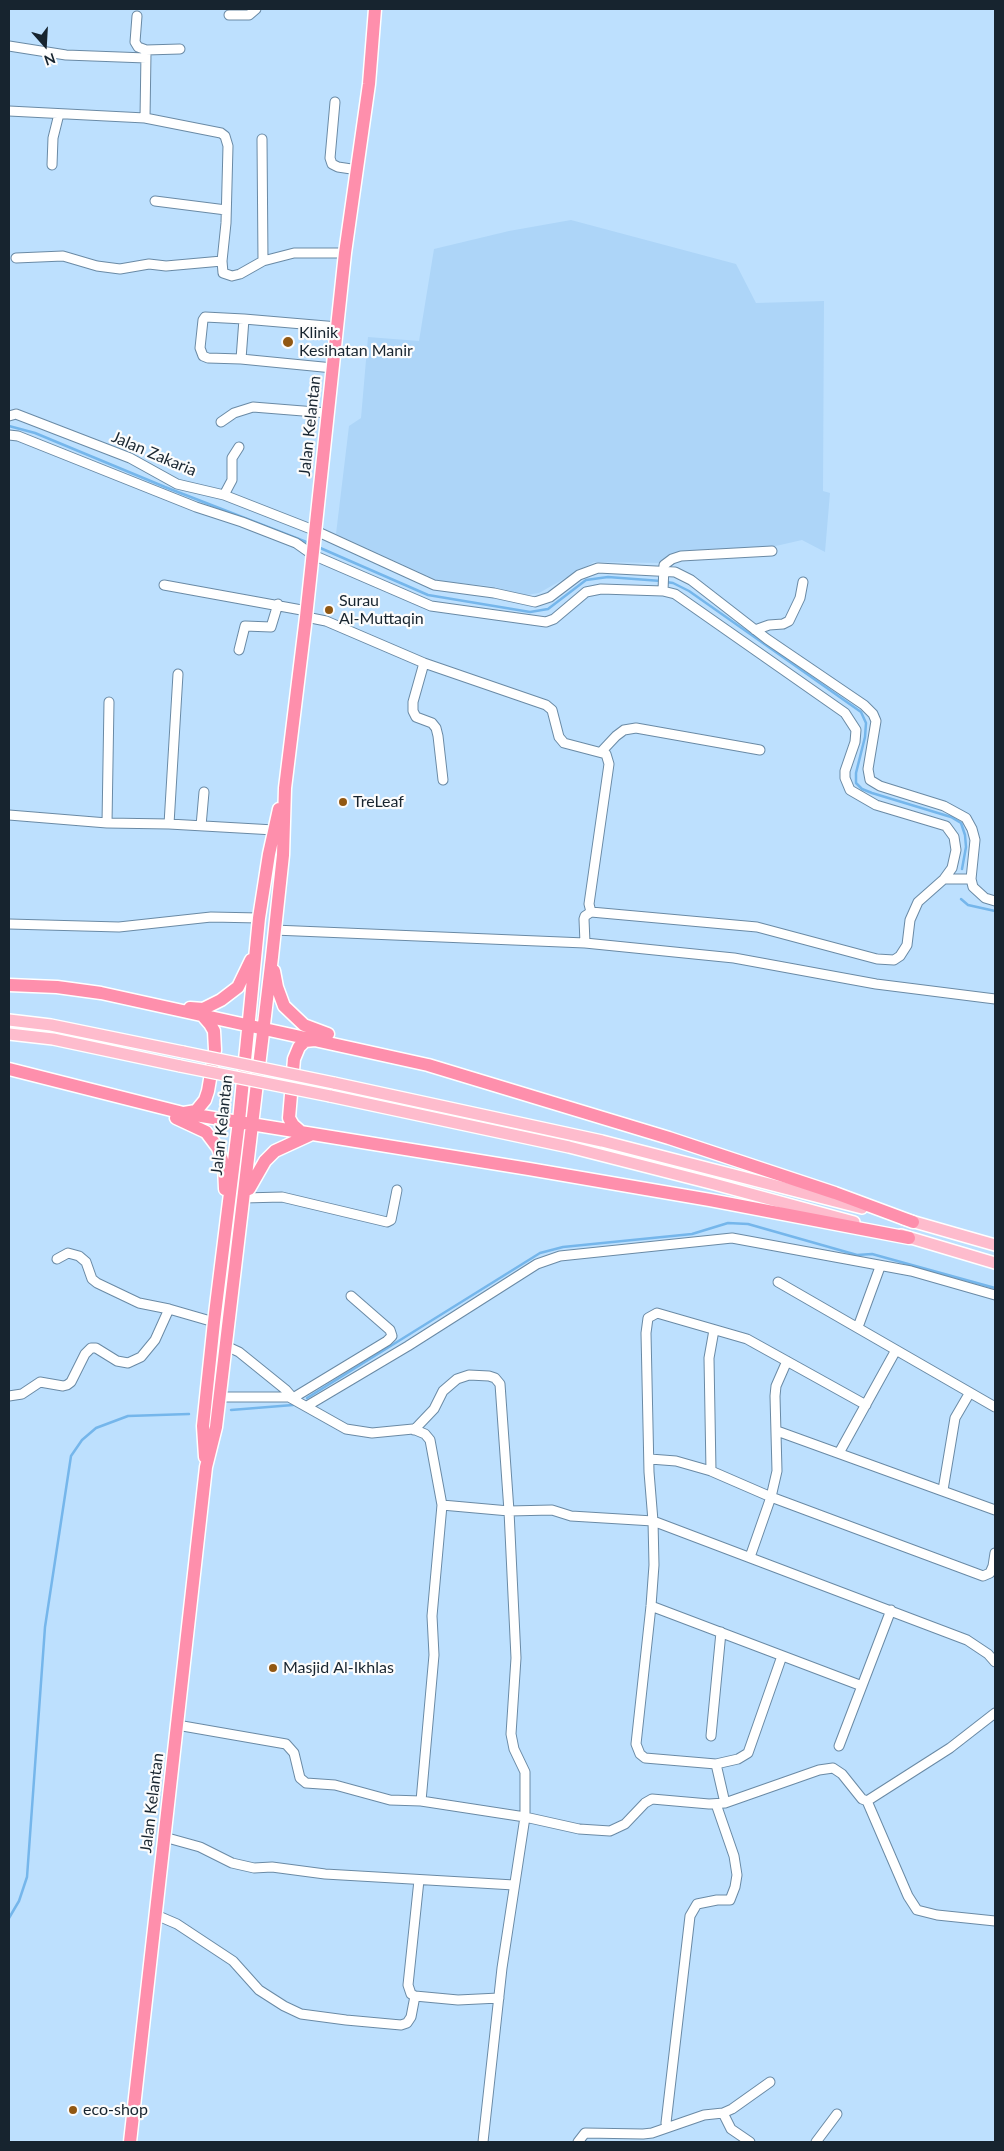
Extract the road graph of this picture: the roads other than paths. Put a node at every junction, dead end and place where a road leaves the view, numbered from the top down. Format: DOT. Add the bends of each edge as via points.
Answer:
graph roads {
  1 [pos="256,9"];
  2 [pos="375,9"];
  3 [pos="229,15"];
  4 [pos="137,16"];
  5 [pos="9,46"];
  6 [pos="180,49"];
  7 [pos="146,54"];
  8 [pos="335,102"];
  9 [pos="9,111"];
  10 [pos="59,114"];
  11 [pos="145,118"];
  12 [pos="262,139"];
  13 [pos="52,165"];
  14 [pos="358,170"];
  15 [pos="155,201"];
  16 [pos="226,210"];
  17 [pos="346,253"];
  18 [pos="16,258"];
  19 [pos="222,261"];
  20 [pos="263,261"];
  21 [pos="244,319"];
  22 [pos="338,327"];
  23 [pos="241,358"];
  24 [pos="333,368"];
  25 [pos="328,413"];
  26 [pos="9,416"];
  27 [pos="221,422"];
  28 [pos="9,435"];
  29 [pos="239,447"];
  30 [pos="201,493"];
  31 [pos="224,496"];
  32 [pos="196,506"];
  33 [pos="314,543"];
  34 [pos="772,551"];
  35 [pos="663,572"];
  36 [pos="802,582"];
  37 [pos="164,585"];
  38 [pos="663,589"];
  39 [pos="278,604"];
  40 [pos="306,614"];
  41 [pos="754,630"];
  42 [pos="239,650"];
  43 [pos="424,663"];
  44 [pos="178,674"];
  45 [pos="109,702"];
  46 [pos="760,750"];
  47 [pos="601,752"];
  48 [pos="443,780"];
  49 [pos="285,788"];
  50 [pos="204,792"];
  51 [pos="9,815"];
  52 [pos="107,823"];
  53 [pos="170,824"];
  54 [pos="201,826"];
  55 [pos="274,830"];
  56 [pos="944,879"];
  57 [pos="971,879"];
  58 [pos="995,901"];
  59 [pos="592,912"];
  60 [pos="259,918"];
  61 [pos="9,924"];
  62 [pos="274,930"];
  63 [pos="257,931"];
  64 [pos="584,941"];
  65 [pos="272,956"];
  66 [pos="9,985"];
  67 [pos="995,999"];
  68 [pos="148,1004"];
  69 [pos="203,1016"];
  70 [pos="9,1020"];
  71 [pos="249,1027"];
  72 [pos="264,1030"];
  73 [pos="9,1034"];
  74 [pos="319,1039"];
  75 [pos="392,1056"];
  76 [pos="9,1069"];
  77 [pos="151,1107"];
  78 [pos="183,1114"];
  79 [pos="239,1121"];
  80 [pos="253,1123"];
  81 [pos="307,1133"];
  82 [pos="397,1190"];
  83 [pos="244,1198"];
  84 [pos="913,1222"];
  85 [pos="227,1224"];
  86 [pos="909,1238"];
  87 [pos="995,1245"];
  88 [pos="57,1259"];
  89 [pos="995,1263"];
  90 [pos="880,1267"];
  91 [pos="778,1282"];
  92 [pos="995,1295"];
  93 [pos="351,1296"];
  94 [pos="168,1309"];
  95 [pos="214,1322"];
  96 [pos="858,1327"];
  97 [pos="714,1330"];
  98 [pos="226,1346"];
  99 [pos="896,1350"];
  100 [pos="787,1361"];
  101 [pos="969,1394"];
  102 [pos="9,1396"];
  103 [pos="220,1397"];
  104 [pos="293,1398"];
  105 [pos="866,1405"];
  106 [pos="307,1406"];
  107 [pos="995,1408"];
  108 [pos="414,1430"];
  109 [pos="777,1430"];
  110 [pos="840,1453"];
  111 [pos="650,1459"];
  112 [pos="206,1467"];
  113 [pos="711,1471"];
  114 [pos="943,1490"];
  115 [pos="771,1497"];
  116 [pos="442,1505"];
  117 [pos="995,1510"];
  118 [pos="509,1511"];
  119 [pos="653,1521"];
  120 [pos="995,1553"];
  121 [pos="750,1557"];
  122 [pos="651,1606"];
  123 [pos="891,1610"];
  124 [pos="721,1632"];
  125 [pos="782,1656"];
  126 [pos="995,1662"];
  127 [pos="862,1686"];
  128 [pos="995,1714"];
  129 [pos="177,1725"];
  130 [pos="711,1736"];
  131 [pos="839,1746"];
  132 [pos="716,1764"];
  133 [pos="421,1801"];
  134 [pos="867,1801"];
  135 [pos="720,1803"];
  136 [pos="525,1817"];
  137 [pos="164,1837"];
  138 [pos="419,1880"];
  139 [pos="514,1886"];
  140 [pos="156,1915"];
  141 [pos="995,1921"];
  142 [pos="415,1996"];
  143 [pos="499,1998"];
  144 [pos="770,2082"];
  145 [pos="723,2113"];
  146 [pos="837,2114"];
  147 [pos="667,2127"];
  148 [pos="130,2142"];
  149 [pos="483,2142"];
  150 [pos="578,2142"];
  151 [pos="750,2142"];
  152 [pos="816,2142"];
  1 -- 3 [label="street" via="249,15"];
  2 -- 14 [label="highway, Jalan Kelantan"];
  4 -- 7 [label="street" via="135,42"];
  5 -- 7 [label="street" via="73,55"];
  6 -- 7 [label="street"];
  7 -- 11 [label="street"];
  8 -- 14 [label="street" via="332,164"];
  9 -- 10 [label="street"];
  10 -- 11 [label="street"];
  10 -- 13 [label="street"];
  11 -- 16 [label="street" via="225,136 228,146"];
  12 -- 20 [label="street"];
  14 -- 17 [label="highway, Jalan Kelantan"];
  15 -- 16 [label="street"];
  16 -- 19 [label="street"];
  17 -- 20 [label="street" via="294,253"];
  17 -- 22 [label="highway, Jalan Kelantan"];
  18 -- 19 [label="street" via="63,256 120,269 149,264 166,266"];
  19 -- 20 [label="street" via="223,273 232,276"];
  21 -- 22 [label="street"];
  21 -- 23 [label="street"];
  21 -- 23 [label="street" via="205,317 202,320 200,348 203,356"];
  22 -- 24 [label="highway, Jalan Kelantan"];
  23 -- 24 [label="street"];
  24 -- 25 [label="highway, Jalan Kelantan"];
  25 -- 27 [label="street" via="253,407 234,412"];
  25 -- 33 [label="highway, Jalan Kelantan"];
  26 -- 30 [label="street, Jalan Zakaria" via="16,414 130,458 177,484"];
  28 -- 32 [label="street"];
  29 -- 31 [label="street" via="232,458 232,480"];
  30 -- 31 [label="street, Jalan Zakaria"];
  30 -- 32 [label="street"];
  31 -- 33 [label="street, Jalan Zakaria"];
  32 -- 33 [label="street" via="296,544"];
  33 -- 35 [label="street" via="434,585 526,601 542,601 579,575 598,568"];
  33 -- 38 [label="street" via="430,606 535,622 554,619 586,592"];
  33 -- 40 [label="highway, Jalan Kelantan"];
  34 -- 35 [label="street" via="681,556 664,565"];
  35 -- 38 [label="street"];
  35 -- 41 [label="street" via="675,572 691,580"];
  36 -- 41 [label="street" via="800,598 789,621"];
  37 -- 39 [label="street"];
  38 -- 56 [label="street" via="697,608 845,713 856,730 845,771 850,790 876,805 946,826 952,831 956,850 952,868"];
  39 -- 40 [label="street"];
  39 -- 42 [label="street" via="271,627 245,626"];
  40 -- 43 [label="street"];
  40 -- 49 [label="highway, Jalan Kelantan"];
  41 -- 57 [label="street" via="873,714 876,721 868,770 870,780 944,806 966,818 974,840"];
  43 -- 47 [label="street" via="546,705 552,710 564,744"];
  43 -- 48 [label="street" via="413,711 416,717 436,728"];
  44 -- 53 [label="street"];
  45 -- 52 [label="street"];
  46 -- 47 [label="street" via="636,728 624,730"];
  47 -- 59 [label="street" via="608,756 609,764 589,904"];
  49 -- 55 [label="highway, Jalan Kelantan"];
  49 -- 62 [label="highway, Jalan Kelantan" via="283,855"];
  50 -- 54 [label="street"];
  51 -- 52 [label="street"];
  52 -- 53 [label="street"];
  53 -- 54 [label="street"];
  54 -- 55 [label="street"];
  55 -- 60 [label="highway, Jalan Kelantan"];
  56 -- 57 [label="street"];
  56 -- 59 [label="street" via="918,902 910,920 907,946 894,960 877,959 756,927"];
  57 -- 58 [label="street" via="977,892"];
  59 -- 64 [label="street" via="584,919"];
  60 -- 61 [label="street" via="211,918 119,927"];
  60 -- 63 [label="highway, Jalan Kelantan"];
  62 -- 64 [label="street"];
  62 -- 65 [label="highway, Jalan Kelantan"];
  63 -- 68 [label="highway" via="250,965 238,987 221,1000 203,1008"];
  63 -- 71 [label="highway, Jalan Kelantan"];
  64 -- 67 [label="street" via="734,958 876,984"];
  65 -- 72 [label="highway, Jalan Kelantan"];
  65 -- 75 [label="highway" via="284,1006 304,1025 363,1043"];
  66 -- 68 [label="highway" via="58,987"];
  68 -- 69 [label="highway"];
  69 -- 71 [label="highway"];
  69 -- 78 [label="highway" via="214,1031 215,1050 208,1091 196,1110"];
  70 -- 84 [label="main road, bridge" via="51,1025 602,1141"];
  71 -- 72 [label="highway"];
  71 -- 79 [label="highway, Jalan Kelantan"];
  72 -- 74 [label="highway"];
  72 -- 80 [label="highway, Jalan Kelantan"];
  73 -- 86 [label="main road, bridge" via="53,1039 569,1147"];
  74 -- 75 [label="highway"];
  74 -- 81 [label="highway" via="305,1041 294,1059 289,1118 293,1125"];
  75 -- 84 [label="highway" via="598,1115"];
  76 -- 77 [label="highway"];
  77 -- 78 [label="highway"];
  77 -- 85 [label="highway" via="206,1132 218,1148 224,1166"];
  78 -- 79 [label="highway"];
  79 -- 80 [label="highway"];
  79 -- 85 [label="highway, Jalan Kelantan"];
  80 -- 81 [label="highway"];
  80 -- 83 [label="highway, Jalan Kelantan"];
  81 -- 83 [label="highway" via="265,1161"];
  81 -- 86 [label="highway" via="710,1200"];
  82 -- 83 [label="street" via="391,1220 387,1222 282,1197"];
  83 -- 98 [label="highway, Jalan Kelantan"];
  84 -- 87 [label="main road"];
  85 -- 95 [label="highway, Jalan Kelantan"];
  86 -- 89 [label="main road"];
  88 -- 94 [label="street" via="68,1253 80,1256 97,1283 139,1303"];
  90 -- 92 [label="street" via="910,1271"];
  90 -- 96 [label="street"];
  90 -- 106 [label="street" via="729,1238 548,1259"];
  91 -- 96 [label="street"];
  93 -- 104 [label="street" via="390,1330 392,1336"];
  94 -- 95 [label="street"];
  94 -- 102 [label="street" via="154,1340 141,1357 128,1363 91,1348 67,1385 40,1382 22,1394"];
  95 -- 112 [label="highway, Jalan Kelantan" via="203,1426"];
  96 -- 99 [label="street"];
  97 -- 100 [label="street" via="748,1339"];
  97 -- 111 [label="street" via="657,1313 648,1318"];
  97 -- 113 [label="street" via="709,1358"];
  98 -- 103 [label="highway, Jalan Kelantan"];
  98 -- 104 [label="street" via="239,1352"];
  99 -- 101 [label="street"];
  99 -- 105 [label="street"];
  100 -- 105 [label="street"];
  100 -- 109 [label="street" via="776,1386"];
  101 -- 107 [label="street"];
  101 -- 114 [label="street" via="955,1418"];
  103 -- 104 [label="street"];
  103 -- 112 [label="highway, Jalan Kelantan"];
  104 -- 106 [label="street"];
  105 -- 110 [label="street"];
  106 -- 108 [label="street" via="346,1429 372,1433"];
  108 -- 116 [label="street" via="426,1434 430,1440"];
  108 -- 118 [label="street" via="434,1409 443,1391 457,1379 469,1375 495,1378 502,1390"];
  109 -- 110 [label="street"];
  109 -- 115 [label="street" via="777,1472"];
  110 -- 114 [label="street"];
  111 -- 113 [label="street" via="676,1461"];
  111 -- 119 [label="street"];
  112 -- 129 [label="highway, Jalan Kelantan"];
  113 -- 115 [label="street"];
  114 -- 117 [label="street"];
  115 -- 120 [label="street" via="983,1576 990,1573"];
  115 -- 121 [label="street"];
  116 -- 118 [label="street"];
  116 -- 133 [label="street" via="432,1616 434,1655"];
  118 -- 119 [label="street" via="552,1510 571,1516"];
  118 -- 136 [label="street" via="516,1658 511,1734 525,1772"];
  119 -- 121 [label="street"];
  119 -- 122 [label="street"];
  121 -- 123 [label="street"];
  122 -- 124 [label="street"];
  122 -- 132 [label="street" via="636,1744 640,1754 645,1758"];
  123 -- 126 [label="street" via="968,1640"];
  123 -- 127 [label="street"];
  124 -- 125 [label="street"];
  124 -- 130 [label="street"];
  125 -- 127 [label="street"];
  125 -- 132 [label="street" via="748,1753"];
  127 -- 131 [label="street"];
  128 -- 134 [label="street" via="950,1748"];
  129 -- 133 [label="street" via="286,1744 294,1753 300,1778 306,1784 335,1786 390,1800"];
  129 -- 137 [label="highway, Jalan Kelantan"];
  132 -- 135 [label="street"];
  133 -- 136 [label="street"];
  134 -- 135 [label="street" via="833,1768"];
  134 -- 141 [label="street" via="916,1910"];
  135 -- 136 [label="street" via="652,1799 625,1824 610,1831 579,1829"];
  135 -- 147 [label="street" via="734,1856 735,1888 730,1900 697,1904 690,1916"];
  136 -- 139 [label="street"];
  137 -- 138 [label="street" via="254,1868"];
  137 -- 140 [label="highway, Jalan Kelantan"];
  138 -- 139 [label="street"];
  138 -- 142 [label="street" via="408,1985"];
  139 -- 143 [label="street"];
  140 -- 142 [label="street" via="177,1924 233,1961 259,1990 301,2014 401,2025 411,2018"];
  140 -- 148 [label="highway, Jalan Kelantan"];
  142 -- 143 [label="street" via="458,2000"];
  143 -- 149 [label="street"];
  144 -- 145 [label="street"];
  145 -- 147 [label="street" via="704,2115"];
  145 -- 151 [label="street" via="731,2129"];
  146 -- 152 [label="street"];
  147 -- 150 [label="street" via="643,2134 585,2133"];
}
